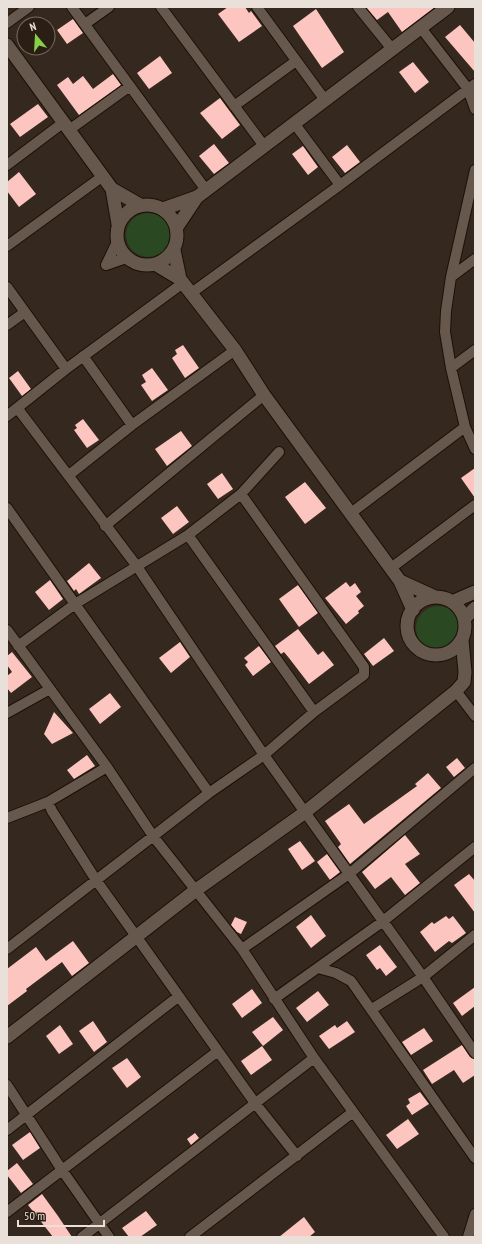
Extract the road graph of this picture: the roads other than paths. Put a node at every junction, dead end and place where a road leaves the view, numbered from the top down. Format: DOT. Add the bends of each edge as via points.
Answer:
graph roads {
  1 [pos="29,7"];
  2 [pos="72,7"];
  3 [pos="109,7"];
  4 [pos="161,7"];
  5 [pos="257,7"];
  6 [pos="358,7"];
  7 [pos="448,7"];
  8 [pos="7,23"];
  9 [pos="85,24"];
  10 [pos="421,28"];
  11 [pos="7,45"];
  12 [pos="392,49"];
  13 [pos="296,61"];
  14 [pos="130,86"];
  15 [pos="471,86"];
  16 [pos="325,100"];
  17 [pos="234,106"];
  18 [pos="475,109"];
  19 [pos="294,123"];
  20 [pos="67,126"];
  21 [pos="264,146"];
  22 [pos="7,165"];
  23 [pos="475,170"];
  24 [pos="103,176"];
  25 [pos="340,185"];
  26 [pos="112,189"];
  27 [pos="202,193"];
  28 [pos="140,205"];
  29 [pos="163,209"];
  30 [pos="118,224"];
  31 [pos="177,228"];
  32 [pos="117,242"];
  33 [pos="7,246"];
  34 [pos="174,250"];
  35 [pos="126,258"];
  36 [pos="475,260"];
  37 [pos="155,264"];
  38 [pos="451,277"];
  39 [pos="184,285"];
  40 [pos="7,287"];
  41 [pos="25,312"];
  42 [pos="7,325"];
  43 [pos="235,350"];
  44 [pos="475,350"];
  45 [pos="83,356"];
  46 [pos="451,368"];
  47 [pos="66,369"];
  48 [pos="264,395"];
  49 [pos="18,409"];
  50 [pos="7,416"];
  51 [pos="132,425"];
  52 [pos="465,427"];
  53 [pos="472,437"];
  54 [pos="475,449"];
  55 [pos="279,452"];
  56 [pos="69,475"];
  57 [pos="241,494"];
  58 [pos="475,505"];
  59 [pos="7,508"];
  60 [pos="351,513"];
  61 [pos="105,526"];
  62 [pos="188,535"];
  63 [pos="136,565"];
  64 [pos="391,568"];
  65 [pos="400,581"];
  66 [pos="475,592"];
  67 [pos="435,597"];
  68 [pos="452,602"];
  69 [pos="75,604"];
  70 [pos="475,608"];
  71 [pos="413,610"];
  72 [pos="464,619"];
  73 [pos="7,630"];
  74 [pos="462,640"];
  75 [pos="18,646"];
  76 [pos="444,654"];
  77 [pos="466,672"];
  78 [pos="50,689"];
  79 [pos="456,691"];
  80 [pos="314,712"];
  81 [pos="7,713"];
  82 [pos="475,716"];
  83 [pos="264,755"];
  84 [pos="106,767"];
  85 [pos="475,768"];
  86 [pos="209,793"];
  87 [pos="48,802"];
  88 [pos="304,813"];
  89 [pos="7,818"];
  90 [pos="153,836"];
  91 [pos="475,847"];
  92 [pos="348,874"];
  93 [pos="96,880"];
  94 [pos="196,890"];
  95 [pos="382,922"];
  96 [pos="475,935"];
  97 [pos="136,937"];
  98 [pos="7,949"];
  99 [pos="242,949"];
  100 [pos="318,968"];
  101 [pos="423,976"];
  102 [pos="179,996"];
  103 [pos="274,999"];
  104 [pos="372,1009"];
  105 [pos="7,1037"];
  106 [pos="218,1051"];
  107 [pos="475,1053"];
  108 [pos="314,1058"];
  109 [pos="7,1085"];
  110 [pos="255,1103"];
  111 [pos="353,1112"];
  112 [pos="27,1115"];
  113 [pos="7,1130"];
  114 [pos="297,1156"];
  115 [pos="475,1158"];
  116 [pos="62,1170"];
  117 [pos="7,1212"];
  118 [pos="475,1214"];
  119 [pos="100,1223"];
  120 [pos="82,1237"];
  121 [pos="109,1237"];
  122 [pos="190,1237"];
  123 [pos="444,1237"];
  124 [pos="468,1237"];
  1 -- 8 [label="street"];
  2 -- 9 [label="street"];
  3 -- 9 [label="street"];
  4 -- 17 [label="street"];
  5 -- 13 [label="street"];
  6 -- 12 [label="street"];
  7 -- 10 [label="street"];
  9 -- 14 [label="street"];
  10 -- 12 [label="street"];
  10 -- 15 [label="street"];
  11 -- 20 [label="street"];
  12 -- 16 [label="street"];
  13 -- 16 [label="street"];
  13 -- 17 [label="street"];
  14 -- 20 [label="street"];
  14 -- 27 [label="street"];
  15 -- 18 [label="street"];
  15 -- 25 [label="street"];
  16 -- 19 [label="street"];
  17 -- 21 [label="street"];
  19 -- 21 [label="street"];
  19 -- 25 [label="street"];
  20 -- 22 [label="street"];
  20 -- 24 [label="street"];
  21 -- 27 [label="street"];
  23 -- 38 [label="street"];
  24 -- 26 [label="street"];
  24 -- 33 [label="street"];
  25 -- 39 [label="street"];
  26 -- 28 [label="street"];
  26 -- 30 [label="street"];
  27 -- 29 [label="street"];
  27 -- 31 [label="street"];
  28 -- 29 [label="street" via="152,205"];
  28 -- 30 [label="street" via="131,209"];
  29 -- 31 [label="street" via="172,217"];
  30 -- 32 [label="street"];
  31 -- 34 [label="street" via="178,239"];
  32 -- 35 [label="street"];
  32 -- 35 [label="street" via="106,265"];
  34 -- 37 [label="street" via="166,259"];
  34 -- 39 [label="street"];
  35 -- 37 [label="street" via="140,264"];
  36 -- 38 [label="street"];
  37 -- 39 [label="street"];
  38 -- 46 [label="street" via="445,332"];
  39 -- 43 [label="street"];
  39 -- 45 [label="street"];
  40 -- 41 [label="street"];
  41 -- 42 [label="street"];
  41 -- 47 [label="street"];
  43 -- 48 [label="street"];
  43 -- 51 [label="street"];
  44 -- 46 [label="street"];
  45 -- 47 [label="street"];
  45 -- 51 [label="street"];
  46 -- 52 [label="street"];
  47 -- 49 [label="street"];
  48 -- 60 [label="street"];
  48 -- 61 [label="street"];
  49 -- 50 [label="street"];
  49 -- 56 [label="street"];
  51 -- 56 [label="street"];
  52 -- 53 [label="street"];
  52 -- 60 [label="street"];
  53 -- 54 [label="street"];
  55 -- 57 [label="street"];
  56 -- 61 [label="street"];
  57 -- 62 [label="street"];
  57 -- 80 [label="street" via="364,667 364,675"];
  58 -- 64 [label="street"];
  59 -- 69 [label="street"];
  60 -- 64 [label="street"];
  61 -- 63 [label="street"];
  62 -- 63 [label="street"];
  62 -- 80 [label="street"];
  63 -- 69 [label="street"];
  63 -- 83 [label="street"];
  64 -- 65 [label="street"];
  65 -- 67 [label="street"];
  65 -- 71 [label="street"];
  66 -- 68 [label="street"];
  67 -- 68 [label="street"];
  67 -- 71 [label="street" via="419,604"];
  68 -- 72 [label="street" via="460,609"];
  69 -- 75 [label="street"];
  69 -- 86 [label="street"];
  70 -- 72 [label="street"];
  71 -- 76 [label="street" via="408,632 414,644 428,653"];
  72 -- 74 [label="street"];
  73 -- 75 [label="street"];
  74 -- 76 [label="street"];
  74 -- 77 [label="street"];
  75 -- 78 [label="street"];
  76 -- 77 [label="street"];
  77 -- 79 [label="street" via="464,682"];
  78 -- 81 [label="street"];
  78 -- 84 [label="street"];
  79 -- 82 [label="street"];
  79 -- 88 [label="street"];
  80 -- 83 [label="street"];
  83 -- 86 [label="street"];
  83 -- 88 [label="street"];
  84 -- 87 [label="street"];
  84 -- 90 [label="street"];
  85 -- 92 [label="street"];
  86 -- 90 [label="street"];
  87 -- 89 [label="street"];
  87 -- 93 [label="street"];
  88 -- 92 [label="street"];
  88 -- 94 [label="street"];
  90 -- 93 [label="street"];
  90 -- 94 [label="street"];
  91 -- 95 [label="street"];
  92 -- 95 [label="street"];
  92 -- 99 [label="street"];
  93 -- 97 [label="street"];
  93 -- 98 [label="street"];
  94 -- 97 [label="street"];
  94 -- 99 [label="street"];
  95 -- 100 [label="street"];
  95 -- 101 [label="street"];
  96 -- 101 [label="street"];
  97 -- 102 [label="street"];
  97 -- 105 [label="street"];
  99 -- 103 [label="street"];
  100 -- 103 [label="street"];
  100 -- 104 [label="street" via="351,981"];
  101 -- 104 [label="street"];
  101 -- 107 [label="street"];
  102 -- 106 [label="street"];
  102 -- 112 [label="street"];
  103 -- 108 [label="street"];
  104 -- 115 [label="street"];
  106 -- 110 [label="street"];
  106 -- 116 [label="street"];
  108 -- 110 [label="street"];
  108 -- 111 [label="street"];
  109 -- 112 [label="street"];
  110 -- 114 [label="street"];
  110 -- 119 [label="street"];
  111 -- 114 [label="street"];
  111 -- 123 [label="street"];
  112 -- 113 [label="street"];
  112 -- 116 [label="street"];
  114 -- 122 [label="street"];
  116 -- 117 [label="street"];
  116 -- 119 [label="street"];
  118 -- 124 [label="street"];
  119 -- 120 [label="street"];
  119 -- 121 [label="street"];
}
